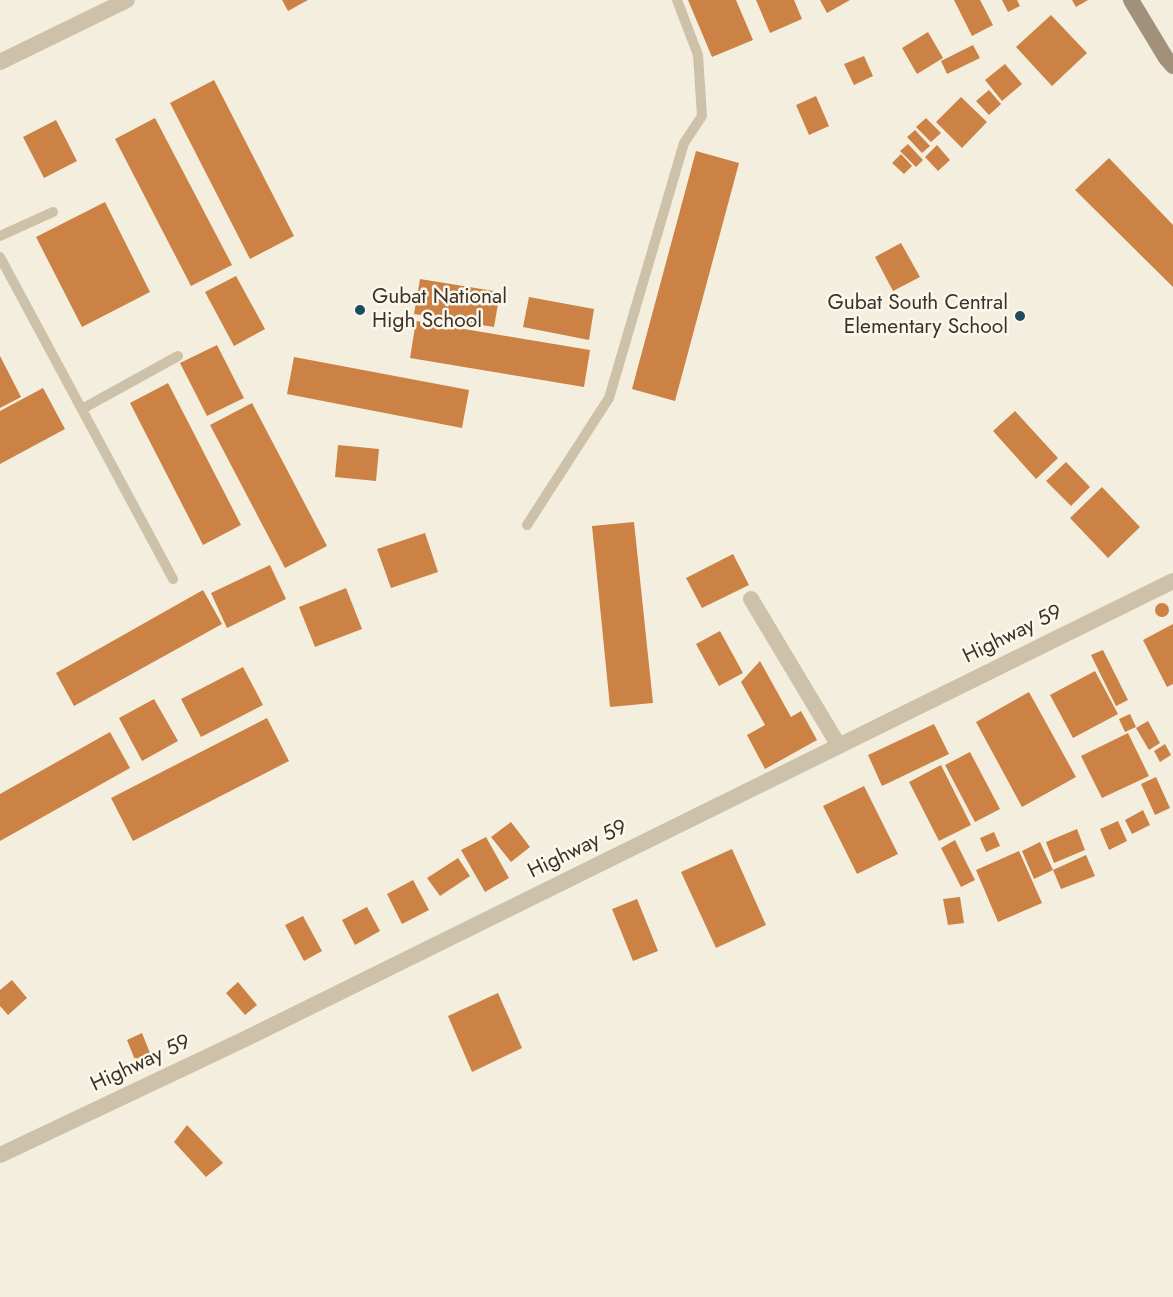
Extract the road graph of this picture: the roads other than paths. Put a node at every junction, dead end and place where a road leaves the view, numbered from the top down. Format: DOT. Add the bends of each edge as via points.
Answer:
graph roads {
  1 [pos="127,0"];
  2 [pos="677,0"];
  3 [pos="1131,0"];
  4 [pos="0,62"];
  5 [pos="1173,66"];
  6 [pos="53,212"];
  7 [pos="0,236"];
  8 [pos="0,257"];
  9 [pos="177,356"];
  10 [pos="82,409"];
  11 [pos="527,525"];
  12 [pos="173,579"];
  13 [pos="1173,581"];
  14 [pos="751,599"];
  15 [pos="839,746"];
  16 [pos="0,1155"];
  1 -- 4 [label="street"];
  2 -- 11 [label="lane" via="698,55 702,116 684,143 609,398"];
  3 -- 5 [label="main road"];
  6 -- 7 [label="lane"];
  8 -- 10 [label="lane"];
  9 -- 10 [label="lane"];
  10 -- 12 [label="lane"];
  13 -- 15 [label="street, Highway 59"];
  14 -- 15 [label="street"];
  15 -- 16 [label="street, Highway 59" via="245,1039"];
}
